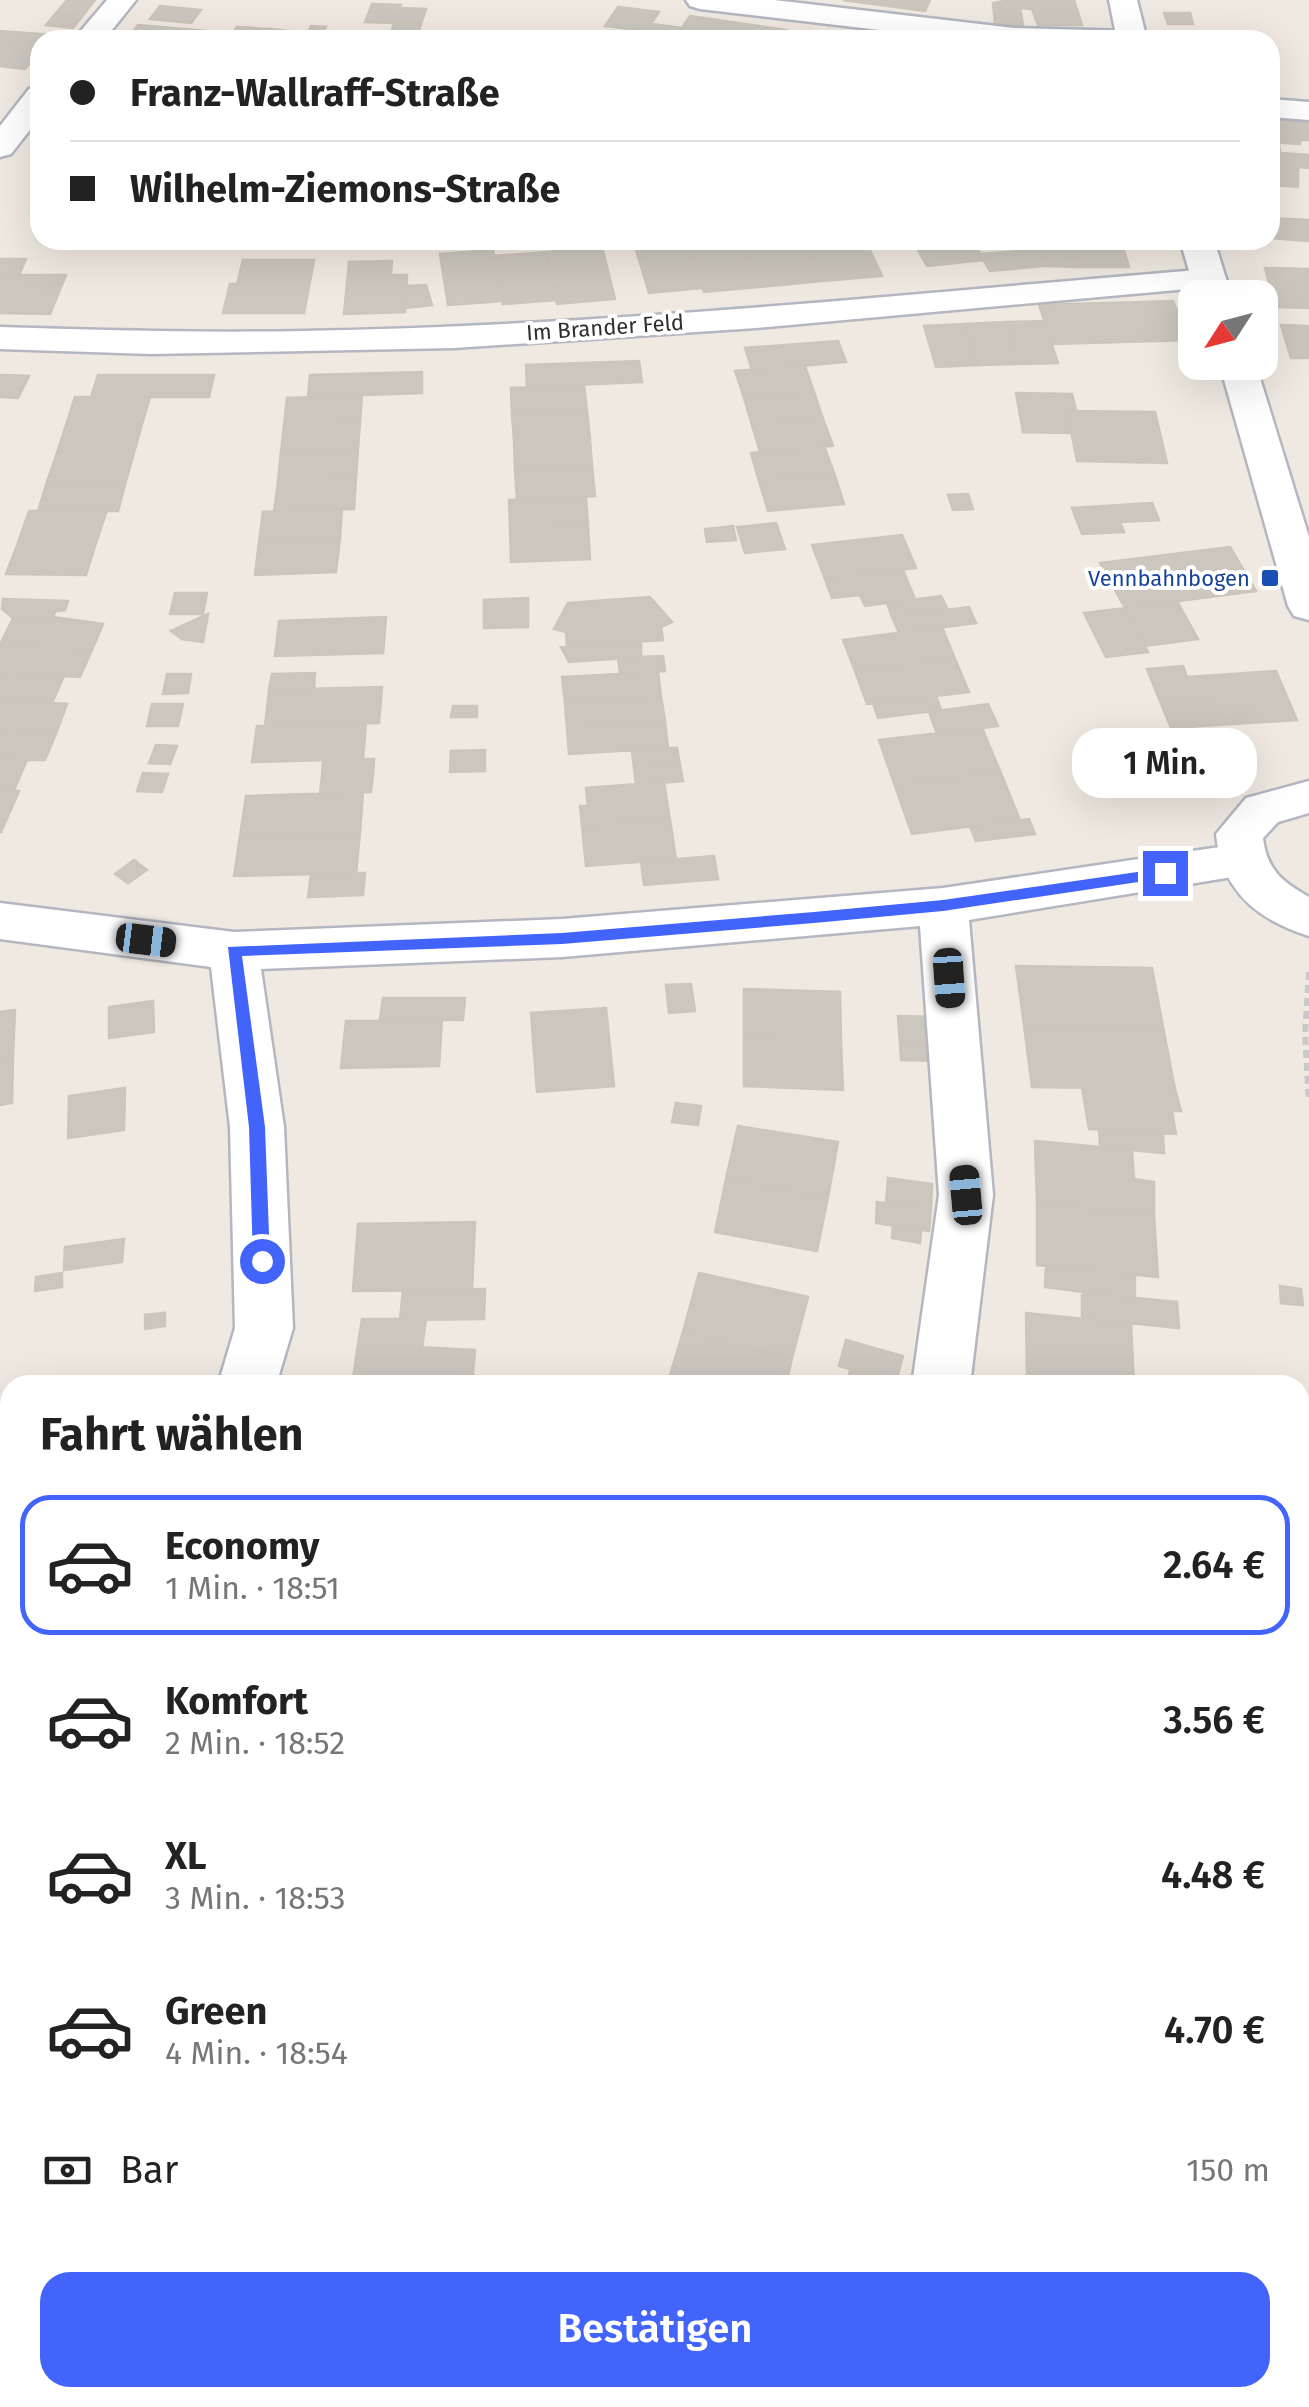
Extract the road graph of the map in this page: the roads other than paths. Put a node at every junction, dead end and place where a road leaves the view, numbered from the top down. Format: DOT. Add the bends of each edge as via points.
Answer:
graph roads {
  1 [pos="122,0"];
  2 [pos="700,0"];
  3 [pos="1123,0"];
  4 [pos="96,30"];
  5 [pos="955,30"];
  6 [pos="1129,30"];
  7 [pos="0,93"];
  8 [pos="30,95"];
  9 [pos="30,109"];
  10 [pos="1280,109"];
  11 [pos="1309,112"];
  12 [pos="0,147"];
  13 [pos="1200,250"];
  14 [pos="1210,280"];
  15 [pos="1178,290"];
  16 [pos="0,338"];
  17 [pos="1241,380"];
  18 [pos="1309,606"];
  19 [pos="1309,798"];
  20 [pos="1240,862"];
  21 [pos="943,906"];
  22 [pos="1309,918"];
  23 [pos="0,921"];
  24 [pos="234,951"];
  25 [pos="250,1375"];
  26 [pos="943,1375"];
  1 -- 4 [label="street"];
  2 -- 5 [label="street"];
  3 -- 6 [label="street"];
  7 -- 8 [label="street"];
  9 -- 12 [label="street"];
  10 -- 11 [label="street"];
  13 -- 14 [label="street"];
  15 -- 16 [label="street, Im Brander Feld" via="482,336 263,343"];
  17 -- 18 [label="street"];
  19 -- 20 [label="street" via="1262,810 1239,834"];
  20 -- 21 [label="street"];
  20 -- 22 [label="street" via="1276,902"];
  21 -- 24 [label="street" via="562,938"];
  21 -- 26 [label="street" via="966,1195"];
  23 -- 24 [label="street"];
  24 -- 25 [label="street" via="257,1127 264,1328"];
}
